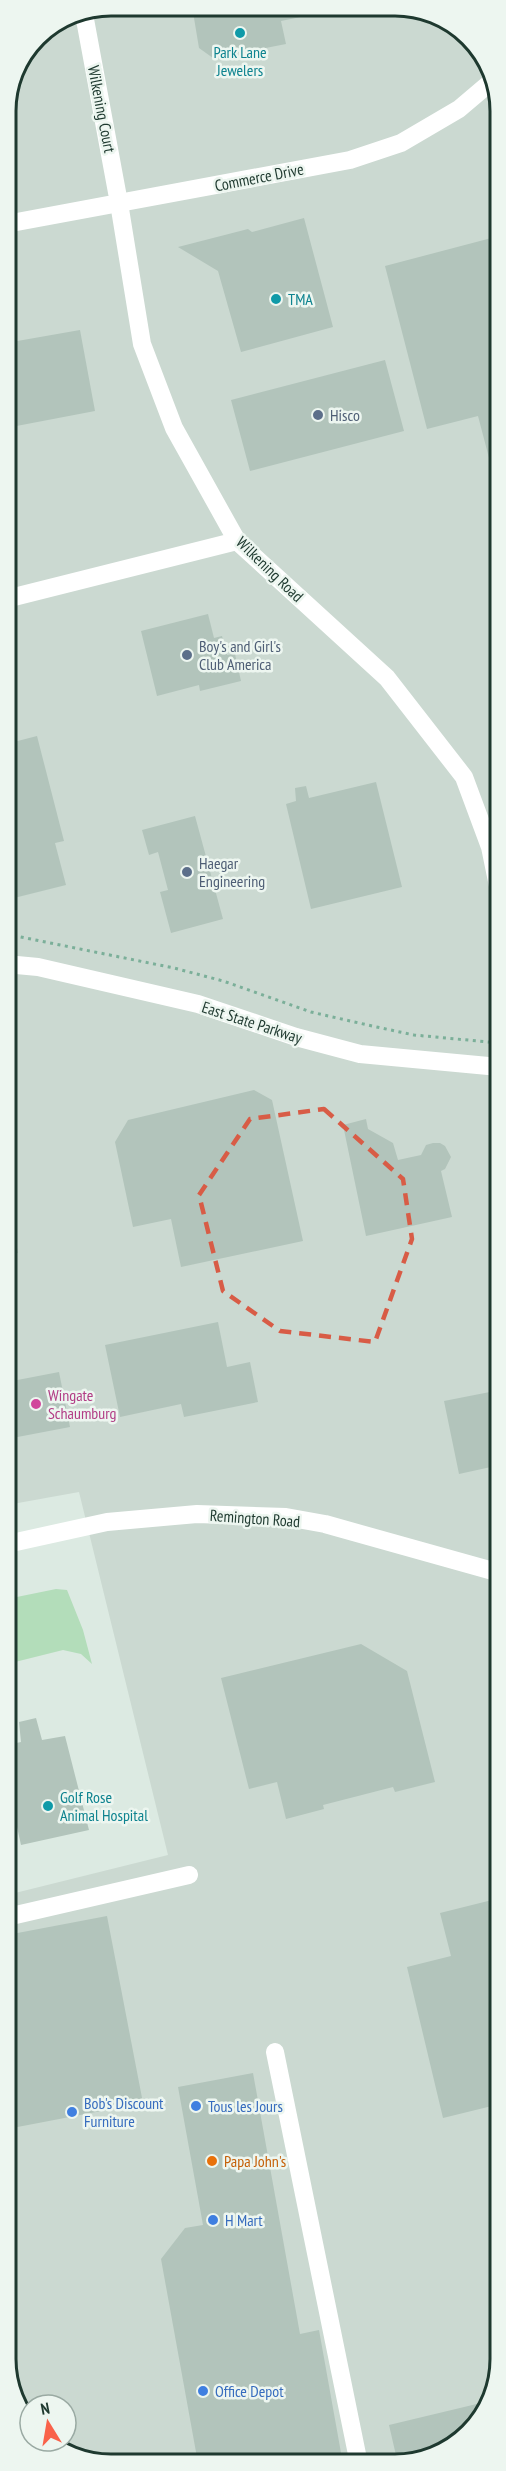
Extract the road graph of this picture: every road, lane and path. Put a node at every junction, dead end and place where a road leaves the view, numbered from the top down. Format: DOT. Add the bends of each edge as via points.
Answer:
graph roads {
  1 [pos="85,21"];
  2 [pos="486,86"];
  3 [pos="119,203"];
  4 [pos="17,222"];
  5 [pos="237,541"];
  6 [pos="17,596"];
  7 [pos="490,846"];
  8 [pos="17,936"];
  9 [pos="17,965"];
  10 [pos="490,1042"];
  11 [pos="490,1066"];
  12 [pos="16,1542"];
  13 [pos="489,1570"];
  14 [pos="189,1875"];
  15 [pos="16,1915"];
  16 [pos="276,2052"];
  17 [pos="356,2454"];
  1 -- 3 [label="street, Wilkening Court"];
  2 -- 3 [label="street, Commerce Drive" via="459,109 401,143 350,160"];
  3 -- 4 [label="street, Commerce Drive"];
  3 -- 5 [label="street, Wilkening Road" via="142,344 174,428"];
  5 -- 6 [label="street"];
  5 -- 7 [label="street, Wilkening Road" via="387,678 465,777"];
  8 -- 10 [label="path" via="174,968 311,1012 372,1026 414,1035"];
  9 -- 11 [label="street, East State Parkway" via="49,969 189,1002 360,1054"];
  12 -- 13 [label="street, Remington Road" via="106,1522 197,1514 286,1517 325,1524"];
  14 -- 15 [label="street"];
  16 -- 17 [label="street"];
}
